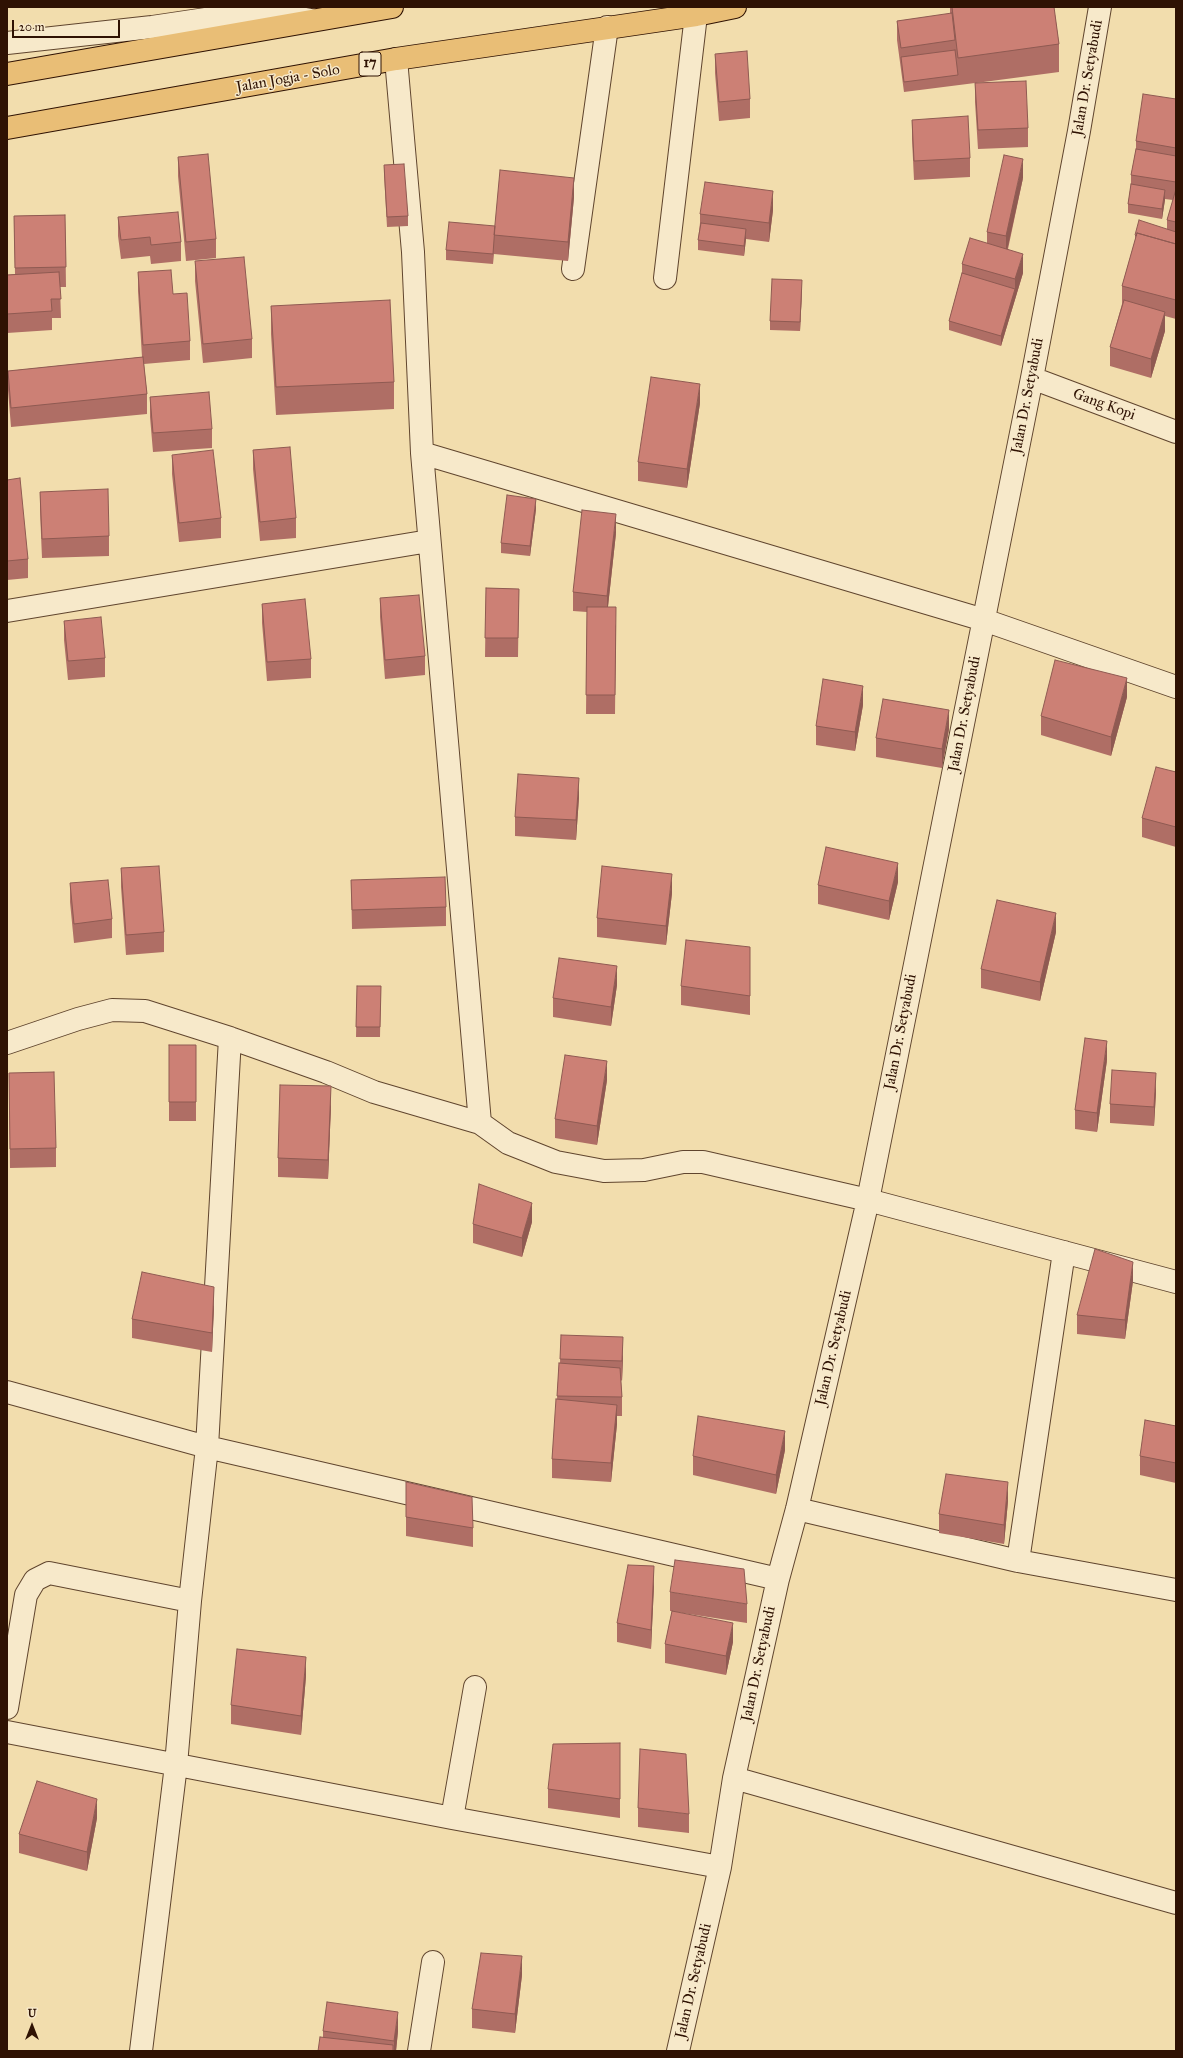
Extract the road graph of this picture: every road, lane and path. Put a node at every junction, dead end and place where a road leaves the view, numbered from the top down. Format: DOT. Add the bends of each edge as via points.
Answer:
graph roads {
  1 [pos="392,7"];
  2 [pos="735,7"];
  3 [pos="1100,7"];
  4 [pos="696,14"];
  5 [pos="321,15"];
  6 [pos="607,27"];
  7 [pos="7,43"];
  8 [pos="396,60"];
  9 [pos="7,74"];
  10 [pos="7,128"];
  11 [pos="573,269"];
  12 [pos="665,278"];
  13 [pos="1032,378"];
  14 [pos="1176,432"];
  15 [pos="422,453"];
  16 [pos="429,541"];
  17 [pos="7,611"];
  18 [pos="984,620"];
  19 [pos="1176,687"];
  20 [pos="230,1038"];
  21 [pos="7,1043"];
  22 [pos="480,1124"];
  23 [pos="868,1200"];
  24 [pos="1064,1252"];
  25 [pos="1176,1282"];
  26 [pos="7,1392"];
  27 [pos="207,1447"];
  28 [pos="797,1509"];
  29 [pos="1018,1561"];
  30 [pos="778,1579"];
  31 [pos="1176,1590"];
  32 [pos="16,1594"];
  33 [pos="190,1601"];
  34 [pos="475,1687"];
  35 [pos="7,1708"];
  36 [pos="7,1732"];
  37 [pos="176,1765"];
  38 [pos="734,1778"];
  39 [pos="452,1818"];
  40 [pos="720,1867"];
  41 [pos="1176,1903"];
  42 [pos="433,1962"];
  43 [pos="141,2051"];
  44 [pos="419,2051"];
  45 [pos="678,2051"];
  1 -- 5 [label="highway"];
  2 -- 4 [label="highway, Jalan Jogja - Solo / 17"];
  3 -- 13 [label="street, Jalan Dr. Setyabudi"];
  4 -- 6 [label="highway, Jalan Jogja - Solo / 17"];
  4 -- 12 [label="street"];
  5 -- 7 [label="street" via="273,13 226,16"];
  5 -- 9 [label="highway"];
  6 -- 8 [label="highway, Jalan Jogja - Solo / 17"];
  6 -- 11 [label="street"];
  8 -- 10 [label="highway, Jalan Jogja - Solo / 17"];
  8 -- 15 [label="street" via="413,252"];
  13 -- 14 [label="street, Gang Kopi"];
  13 -- 18 [label="street, Jalan Dr. Setyabudi"];
  15 -- 16 [label="street"];
  15 -- 18 [label="street"];
  16 -- 17 [label="street"];
  16 -- 22 [label="street"];
  18 -- 19 [label="street"];
  18 -- 23 [label="street, Jalan Dr. Setyabudi"];
  20 -- 21 [label="street" via="145,1011 112,1010"];
  20 -- 22 [label="street" via="374,1092"];
  20 -- 27 [label="street"];
  22 -- 23 [label="street" via="508,1143 556,1162 604,1171 644,1170 683,1162 704,1162"];
  23 -- 24 [label="street"];
  23 -- 28 [label="street, Jalan Dr. Setyabudi"];
  24 -- 25 [label="street"];
  24 -- 29 [label="street"];
  26 -- 27 [label="street"];
  27 -- 30 [label="street"];
  27 -- 33 [label="street"];
  28 -- 29 [label="street"];
  28 -- 30 [label="street, Jalan Dr. Setyabudi"];
  29 -- 31 [label="street"];
  30 -- 38 [label="street, Jalan Dr. Setyabudi"];
  32 -- 33 [label="street" via="49,1573"];
  32 -- 35 [label="street"];
  33 -- 37 [label="street"];
  34 -- 39 [label="street"];
  36 -- 37 [label="street"];
  37 -- 39 [label="street"];
  37 -- 43 [label="street"];
  38 -- 40 [label="street, Jalan Dr. Setyabudi"];
  38 -- 41 [label="street"];
  39 -- 40 [label="street"];
  40 -- 45 [label="street, Jalan Dr. Setyabudi"];
  42 -- 44 [label="street"];
}
